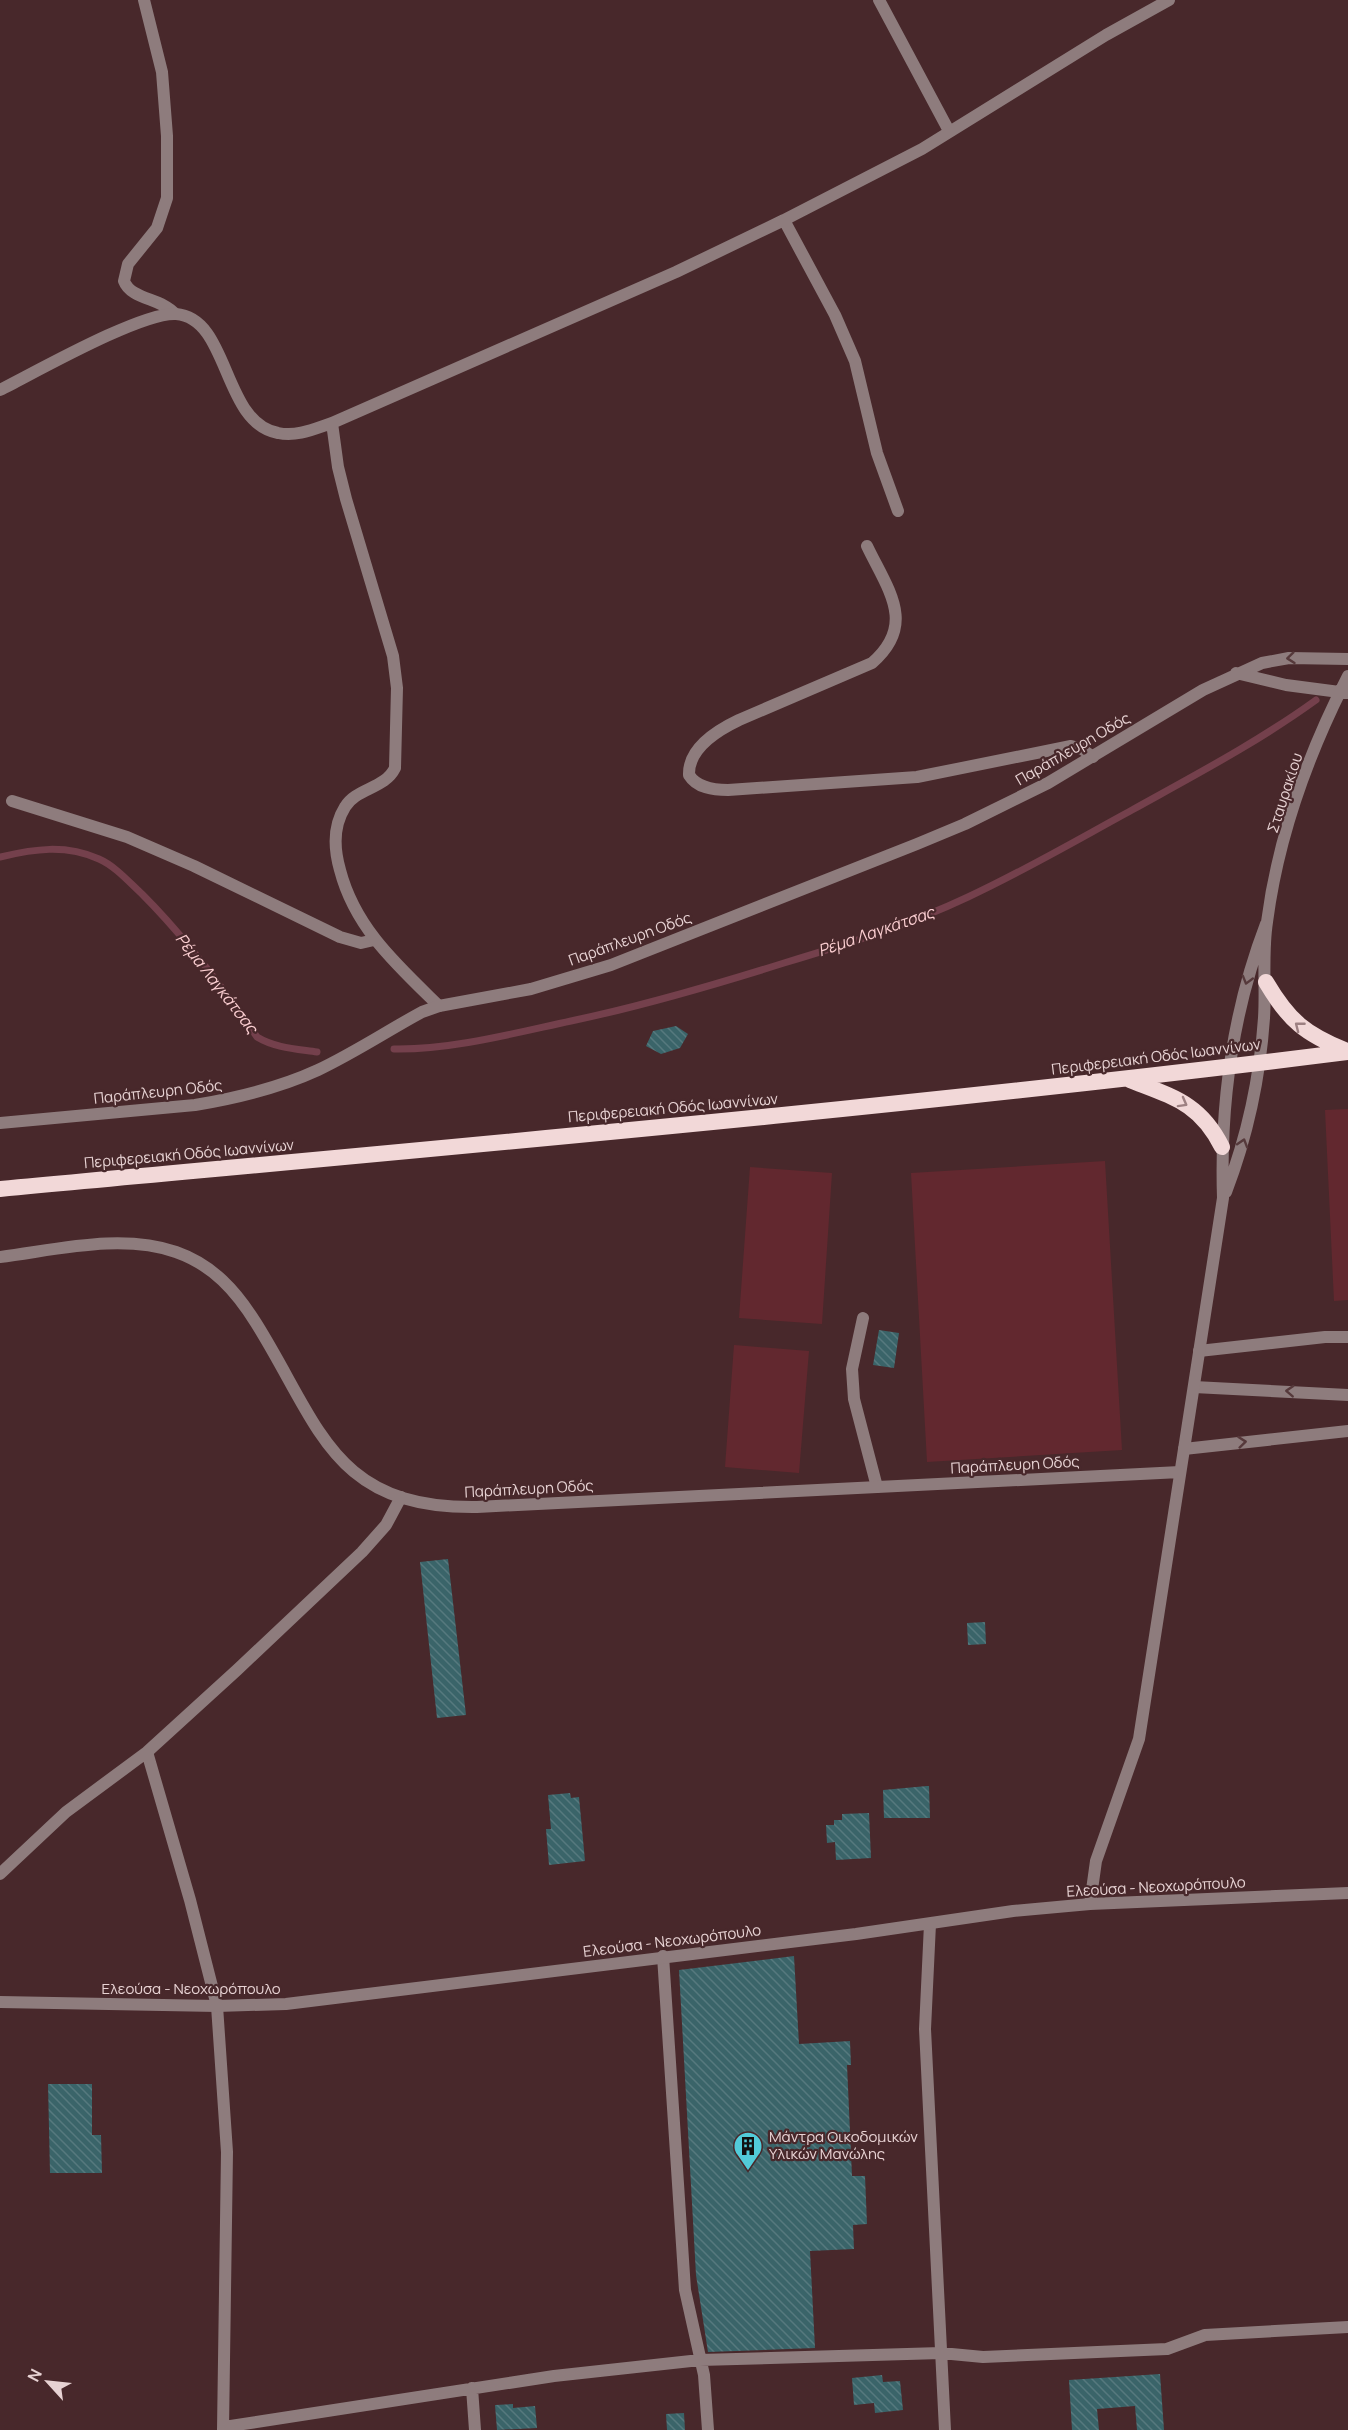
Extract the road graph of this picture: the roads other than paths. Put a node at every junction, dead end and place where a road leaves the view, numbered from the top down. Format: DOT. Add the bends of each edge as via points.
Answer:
graph roads {
  1 [pos="144,0"];
  2 [pos="879,0"];
  3 [pos="1169,0"];
  4 [pos="949,131"];
  5 [pos="784,220"];
  6 [pos="175,314"];
  7 [pos="0,390"];
  8 [pos="332,423"];
  9 [pos="898,511"];
  10 [pos="867,546"];
  11 [pos="1348,659"];
  12 [pos="1236,673"];
  13 [pos="1348,676"];
  14 [pos="1344,692"];
  15 [pos="1093,757"];
  16 [pos="12,801"];
  17 [pos="1266,924"];
  18 [pos="374,940"];
  19 [pos="1266,982"];
  20 [pos="439,1006"];
  21 [pos="1348,1052"];
  22 [pos="1258,1063"];
  23 [pos="1229,1067"];
  24 [pos="1129,1079"];
  25 [pos="0,1123"];
  26 [pos="1222,1147"];
  27 [pos="0,1190"];
  28 [pos="1223,1198"];
  29 [pos="0,1257"];
  30 [pos="863,1318"];
  31 [pos="1348,1337"];
  32 [pos="1199,1351"];
  33 [pos="1194,1387"];
  34 [pos="1348,1395"];
  35 [pos="1348,1431"];
  36 [pos="1184,1449"];
  37 [pos="1180,1473"];
  38 [pos="877,1486"];
  39 [pos="401,1497"];
  40 [pos="147,1752"];
  41 [pos="0,1874"];
  42 [pos="1348,1893"];
  43 [pos="1090,1904"];
  44 [pos="930,1924"];
  45 [pos="663,1956"];
  46 [pos="0,2002"];
  47 [pos="217,2006"];
  48 [pos="1348,2327"];
  49 [pos="941,2353"];
  50 [pos="700,2360"];
  51 [pos="472,2388"];
  52 [pos="223,2428"];
  53 [pos="475,2430"];
  54 [pos="708,2430"];
  55 [pos="945,2430"];
  1 -- 6 [label="street" via="162,72 167,198 157,228 128,264 124,280 128,288"];
  2 -- 4 [label="street"];
  3 -- 4 [label="street"];
  4 -- 5 [label="street" via="922,149"];
  5 -- 8 [label="street" via="665,277"];
  5 -- 9 [label="street" via="855,361 877,453"];
  6 -- 7 [label="street" via="124,329"];
  6 -- 8 [label="street" via="197,322 207,333 246,411 256,423 286,434"];
  8 -- 18 [label="street" via="340,480 383,616 397,688 395,768 384,782 349,801 336,831 336,855 343,882 355,911"];
  10 -- 15 [label="street" via="896,611 895,631 886,651 872,663 717,731 690,765 689,775 694,782 728,790 887,780 1071,746"];
  11 -- 12 [label="street, Παράπλευρη Οδός, one-way" via="1289,658"];
  12 -- 14 [label="street" via="1286,685"];
  12 -- 15 [label="street, Παράπλευρη Οδός"];
  13 -- 14 [label="street, Σταυρακίου"];
  14 -- 17 [label="street, Σταυρακίου" via="1321,731 1296,804"];
  15 -- 20 [label="street, Παράπλευρη Οδός" via="965,824 611,965 531,988"];
  16 -- 18 [label="street" via="127,837 340,937 361,943"];
  17 -- 19 [label="street"];
  17 -- 23 [label="street, one-way" via="1245,987"];
  18 -- 20 [label="street"];
  21 -- 19 [label="highway, one-way" via="1292,1021"];
  19 -- 22 [label="street"];
  20 -- 25 [label="street, Παράπλευρη Οδός" via="317,1071 226,1100"];
  21 -- 22 [label="highway, Περιφερειακή Οδός Ιωαννίνων"];
  22 -- 23 [label="highway, Περιφερειακή Οδός Ιωαννίνων"];
  28 -- 22 [label="street, one-way" via="1244,1138"];
  23 -- 24 [label="highway, Περιφερειακή Οδός Ιωαννίνων"];
  23 -- 26 [label="street"];
  24 -- 26 [label="highway, one-way" via="1189,1106 1202,1116"];
  24 -- 27 [label="highway, Περιφερειακή Οδός Ιωαννίνων" via="738,1121"];
  26 -- 28 [label="street"];
  28 -- 32 [label="street"];
  29 -- 39 [label="street, Παράπλευρη Οδός" via="98,1245 136,1245 176,1252 206,1267 224,1280 248,1310 312,1422 336,1455 360,1477"];
  30 -- 38 [label="street" via="852,1369 854,1399"];
  31 -- 32 [label="street"];
  32 -- 33 [label="street"];
  34 -- 33 [label="street, one-way"];
  33 -- 36 [label="street"];
  36 -- 35 [label="street, one-way"];
  36 -- 37 [label="street"];
  37 -- 38 [label="street, Παράπλευρη Οδός"];
  37 -- 43 [label="street" via="1139,1739 1096,1861"];
  38 -- 39 [label="street, Παράπλευρη Οδός" via="477,1507 430,1505"];
  39 -- 40 [label="street" via="386,1526 362,1552"];
  40 -- 41 [label="street" via="66,1812"];
  40 -- 47 [label="street"];
  42 -- 43 [label="street, Ελεούσα - Νεοχωρόπουλο"];
  43 -- 44 [label="street, Ελεούσα - Νεοχωρόπουλο"];
  44 -- 45 [label="street, Ελεούσα - Νεοχωρόπουλο"];
  44 -- 49 [label="street" via="925,2029"];
  45 -- 47 [label="street, Ελεούσα - Νεοχωρόπουλο" via="333,1999"];
  45 -- 50 [label="street" via="686,2289"];
  46 -- 47 [label="street, Ελεούσα - Νεοχωρόπουλο"];
  47 -- 52 [label="street" via="226,2152"];
  48 -- 49 [label="street" via="1205,2335 1167,2349 983,2357"];
  49 -- 50 [label="street"];
  49 -- 55 [label="street"];
  50 -- 51 [label="street"];
  50 -- 54 [label="street"];
  51 -- 52 [label="street"];
  51 -- 53 [label="street"];
}
